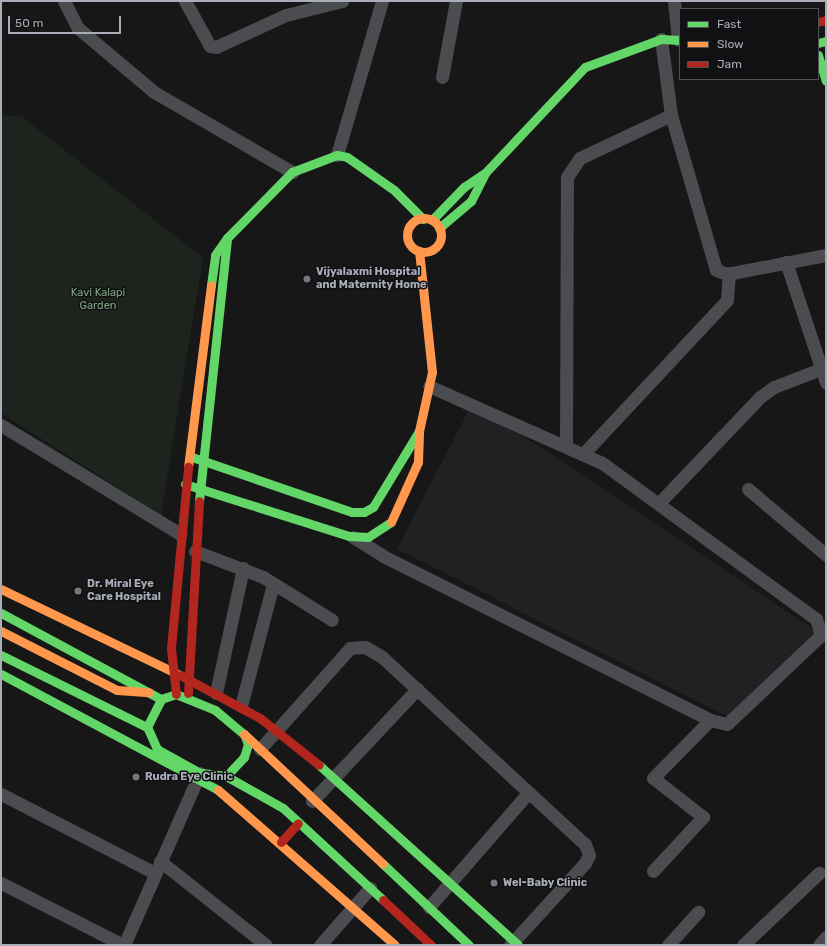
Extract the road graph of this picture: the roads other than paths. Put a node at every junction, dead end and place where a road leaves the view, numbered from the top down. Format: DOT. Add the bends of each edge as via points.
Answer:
graph roads {
  1 [pos="185,1"];
  2 [pos="342,1"];
  3 [pos="382,1"];
  4 [pos="456,1"];
  5 [pos="674,1"];
  6 [pos="63,2"];
  7 [pos="661,39"];
  8 [pos="679,40"];
  9 [pos="819,58"];
  10 [pos="442,77"];
  11 [pos="826,81"];
  12 [pos="671,115"];
  13 [pos="337,155"];
  14 [pos="292,172"];
  15 [pos="485,173"];
  16 [pos="374,178"];
  17 [pos="383,196"];
  18 [pos="427,219"];
  19 [pos="439,228"];
  20 [pos="227,238"];
  21 [pos="419,251"];
  22 [pos="826,255"];
  23 [pos="786,262"];
  24 [pos="729,273"];
  25 [pos="824,368"];
  26 [pos="826,383"];
  27 [pos="429,386"];
  28 [pos="1,425"];
  29 [pos="419,431"];
  30 [pos="566,446"];
  31 [pos="584,454"];
  32 [pos="187,456"];
  33 [pos="205,462"];
  34 [pos="185,484"];
  35 [pos="200,488"];
  36 [pos="748,489"];
  37 [pos="659,503"];
  38 [pos="180,534"];
  39 [pos="351,536"];
  40 [pos="195,552"];
  41 [pos="826,555"];
  42 [pos="243,568"];
  43 [pos="273,584"];
  44 [pos="1,589"];
  45 [pos="1,613"];
  46 [pos="332,620"];
  47 [pos="1,630"];
  48 [pos="1,645"];
  49 [pos="1,655"];
  50 [pos="1,674"];
  51 [pos="172,674"];
  52 [pos="189,681"];
  53 [pos="417,689"];
  54 [pos="149,692"];
  55 [pos="216,693"];
  56 [pos="176,694"];
  57 [pos="188,696"];
  58 [pos="161,699"];
  59 [pos="241,706"];
  60 [pos="710,720"];
  61 [pos="143,725"];
  62 [pos="275,729"];
  63 [pos="244,734"];
  64 [pos="260,749"];
  65 [pos="199,776"];
  66 [pos="226,776"];
  67 [pos="334,777"];
  68 [pos="528,793"];
  69 [pos="1,794"];
  70 [pos="312,801"];
  71 [pos="298,823"];
  72 [pos="281,842"];
  73 [pos="160,861"];
  74 [pos="653,872"];
  75 [pos="155,873"];
  76 [pos="818,873"];
  77 [pos="1,883"];
  78 [pos="450,883"];
  79 [pos="370,888"];
  80 [pos="353,907"];
  81 [pos="429,907"];
  82 [pos="698,912"];
  83 [pos="826,937"];
  84 [pos="514,944"];
  85 [pos="124,945"];
  86 [pos="266,945"];
  87 [pos="320,945"];
  88 [pos="395,945"];
  89 [pos="431,945"];
  90 [pos="469,945"];
  91 [pos="668,945"];
  92 [pos="743,945"];
  93 [pos="819,945"];
  1 -- 2 [label="street" via="210,46 216,47 286,15"];
  3 -- 13 [label="street"];
  4 -- 10 [label="street"];
  5 -- 8 [label="street"];
  6 -- 14 [label="street" via="78,28 154,92"];
  7 -- 8 [label="main road"];
  7 -- 12 [label="street"];
  7 -- 15 [label="main road" via="585,67"];
  9 -- 11 [label="main road"];
  12 -- 24 [label="street" via="713,264 721,274"];
  12 -- 30 [label="street" via="580,158 567,178"];
  13 -- 14 [label="main road"];
  13 -- 16 [label="main road" via="347,157"];
  14 -- 20 [label="main road"];
  15 -- 18 [label="main road" via="464,187"];
  15 -- 19 [label="main road" via="471,201"];
  16 -- 17 [label="main road"];
  16 -- 18 [label="main road" via="394,190"];
  18 -- 19 [label="main road"];
  18 -- 21 [label="main road" via="409,222 408,240"];
  19 -- 21 [label="main road" via="441,239 435,248"];
  20 -- 32 [label="main road" via="212,263"];
  20 -- 33 [label="main road"];
  21 -- 27 [label="main road" via="431,343"];
  22 -- 23 [label="street"];
  23 -- 24 [label="street"];
  23 -- 25 [label="street"];
  24 -- 31 [label="street" via="727,300"];
  25 -- 26 [label="street"];
  25 -- 37 [label="street" via="774,387 760,397"];
  27 -- 29 [label="main road"];
  27 -- 30 [label="street"];
  28 -- 38 [label="street"];
  29 -- 33 [label="main road" via="373,507 364,512 352,512"];
  29 -- 39 [label="main road" via="418,462 389,525 368,537"];
  30 -- 31 [label="street"];
  31 -- 37 [label="street"];
  32 -- 33 [label="main road"];
  32 -- 34 [label="main road"];
  33 -- 35 [label="main road"];
  34 -- 35 [label="main road"];
  34 -- 38 [label="main road"];
  35 -- 39 [label="main road"];
  35 -- 40 [label="main road"];
  36 -- 41 [label="street"];
  37 -- 60 [label="street" via="816,619 821,626 820,635 730,722"];
  38 -- 51 [label="main road"];
  39 -- 60 [label="street" via="383,556"];
  40 -- 42 [label="street"];
  40 -- 52 [label="main road"];
  42 -- 43 [label="street"];
  42 -- 55 [label="street"];
  43 -- 46 [label="street"];
  43 -- 59 [label="street"];
  44 -- 51 [label="main road"];
  45 -- 54 [label="main road"];
  47 -- 54 [label="main road" via="117,690"];
  48 -- 61 [label="main road" via="110,701"];
  49 -- 61 [label="main road"];
  50 -- 65 [label="main road"];
  51 -- 52 [label="main road"];
  51 -- 56 [label="main road"];
  52 -- 55 [label="main road"];
  52 -- 57 [label="main road"];
  53 -- 62 [label="street" via="373,651 365,647 350,648"];
  53 -- 67 [label="street"];
  53 -- 68 [label="street"];
  54 -- 58 [label="main road"];
  55 -- 59 [label="main road"];
  56 -- 57 [label="main road"];
  56 -- 58 [label="main road"];
  57 -- 63 [label="main road" via="215,710"];
  58 -- 61 [label="main road"];
  59 -- 62 [label="main road"];
  60 -- 74 [label="street" via="653,778 703,817"];
  61 -- 65 [label="main road" via="157,749"];
  62 -- 64 [label="street"];
  62 -- 67 [label="main road"];
  63 -- 64 [label="main road"];
  63 -- 66 [label="main road" via="248,744 244,757"];
  64 -- 70 [label="main road"];
  65 -- 66 [label="main road"];
  65 -- 72 [label="main road"];
  65 -- 73 [label="street"];
  66 -- 71 [label="main road" via="283,808"];
  67 -- 70 [label="street"];
  67 -- 78 [label="main road"];
  68 -- 78 [label="street"];
  68 -- 84 [label="street" via="579,836 589,855"];
  69 -- 75 [label="street"];
  70 -- 81 [label="main road"];
  71 -- 72 [label="main road"];
  71 -- 79 [label="main road"];
  72 -- 80 [label="main road"];
  73 -- 75 [label="street"];
  73 -- 86 [label="street"];
  75 -- 85 [label="street"];
  76 -- 92 [label="street"];
  77 -- 85 [label="street"];
  78 -- 81 [label="street"];
  78 -- 84 [label="main road"];
  79 -- 80 [label="street"];
  79 -- 89 [label="main road"];
  80 -- 87 [label="street"];
  80 -- 88 [label="main road"];
  81 -- 90 [label="main road"];
  82 -- 91 [label="street"];
  83 -- 93 [label="street"];
}
